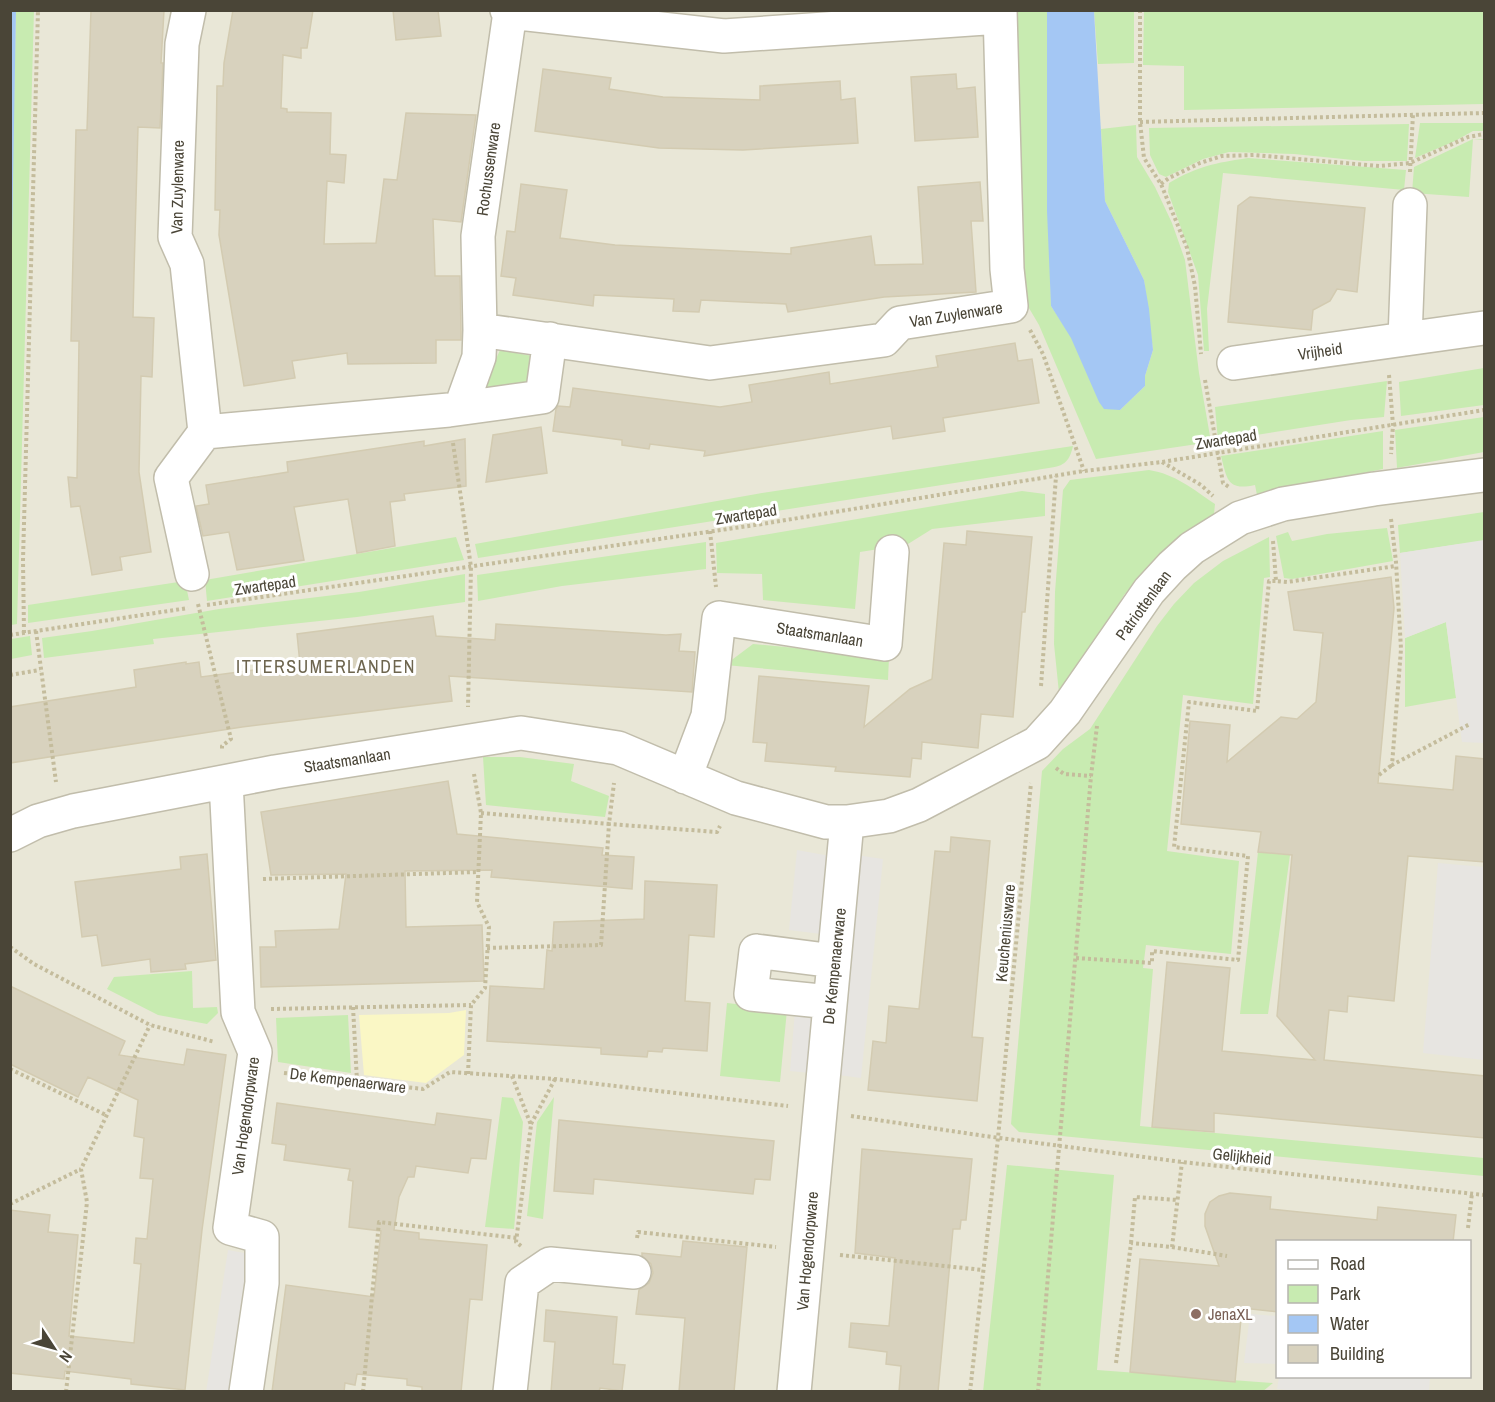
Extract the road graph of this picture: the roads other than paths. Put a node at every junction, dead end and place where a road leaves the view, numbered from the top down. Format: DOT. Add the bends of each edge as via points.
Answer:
graph roads {
  1 [pos="189,10"];
  2 [pos="509,11"];
  3 [pos="1000,14"];
  4 [pos="724,23"];
  5 [pos="1410,205"];
  6 [pos="1485,328"];
  7 [pos="480,330"];
  8 [pos="550,339"];
  9 [pos="1396,340"];
  10 [pos="1234,363"];
  11 [pos="460,407"];
  12 [pos="205,432"];
  13 [pos="1485,475"];
  14 [pos="892,552"];
  15 [pos="192,574"];
  16 [pos="1065,712"];
  17 [pos="685,777"];
  18 [pos="226,782"];
  19 [pos="847,822"];
  20 [pos="10,835"];
  21 [pos="834,961"];
  22 [pos="830,1002"];
  23 [pos="820,1110"];
  24 [pos="634,1272"];
  25 [pos="246,1392"];
  26 [pos="510,1392"];
  27 [pos="794,1392"];
  1 -- 12 [label="street, Van Zuylenware" via="182,44 175,237 188,264"];
  2 -- 4 [label="street"];
  2 -- 7 [label="street, Rochussenware" via="478,236"];
  3 -- 4 [label="street"];
  3 -- 8 [label="street, Van Zuylenware" via="1011,306 900,323 884,340 710,363"];
  5 -- 9 [label="street"];
  6 -- 9 [label="street, Vrijheid"];
  7 -- 8 [label="street, Van Zuylenware"];
  7 -- 11 [label="street" via="479,357"];
  8 -- 11 [label="street" via="542,398"];
  9 -- 10 [label="street, Vrijheid"];
  11 -- 12 [label="street"];
  12 -- 15 [label="street" via="171,478"];
  13 -- 16 [label="street, Patriottenlaan" via="1294,502 1255,513 1192,548 1149,591"];
  14 -- 17 [label="street, Staatsmanlaan" via="885,644 719,618 708,716"];
  16 -- 19 [label="street, Staatsmanlaan" via="1037,743 919,805 889,816"];
  17 -- 18 [label="street, Staatsmanlaan" via="618,748 521,734"];
  17 -- 19 [label="street, Staatsmanlaan" via="736,798 826,822"];
  18 -- 20 [label="street, Staatsmanlaan" via="61,814"];
  18 -- 25 [label="street, Van Hogendorpware" via="238,1012 255,1052 230,1228 262,1237 262,1283"];
  19 -- 21 [label="street, De Kempenaerware"];
  21 -- 22 [label="street, De Kempenaerware"];
  21 -- 22 [label="street" via="756,951 752,994"];
  22 -- 23 [label="street, De Kempenaerware"];
  23 -- 27 [label="street, Van Hogendorpware"];
  24 -- 26 [label="street" via="550,1264 522,1283"];
}
